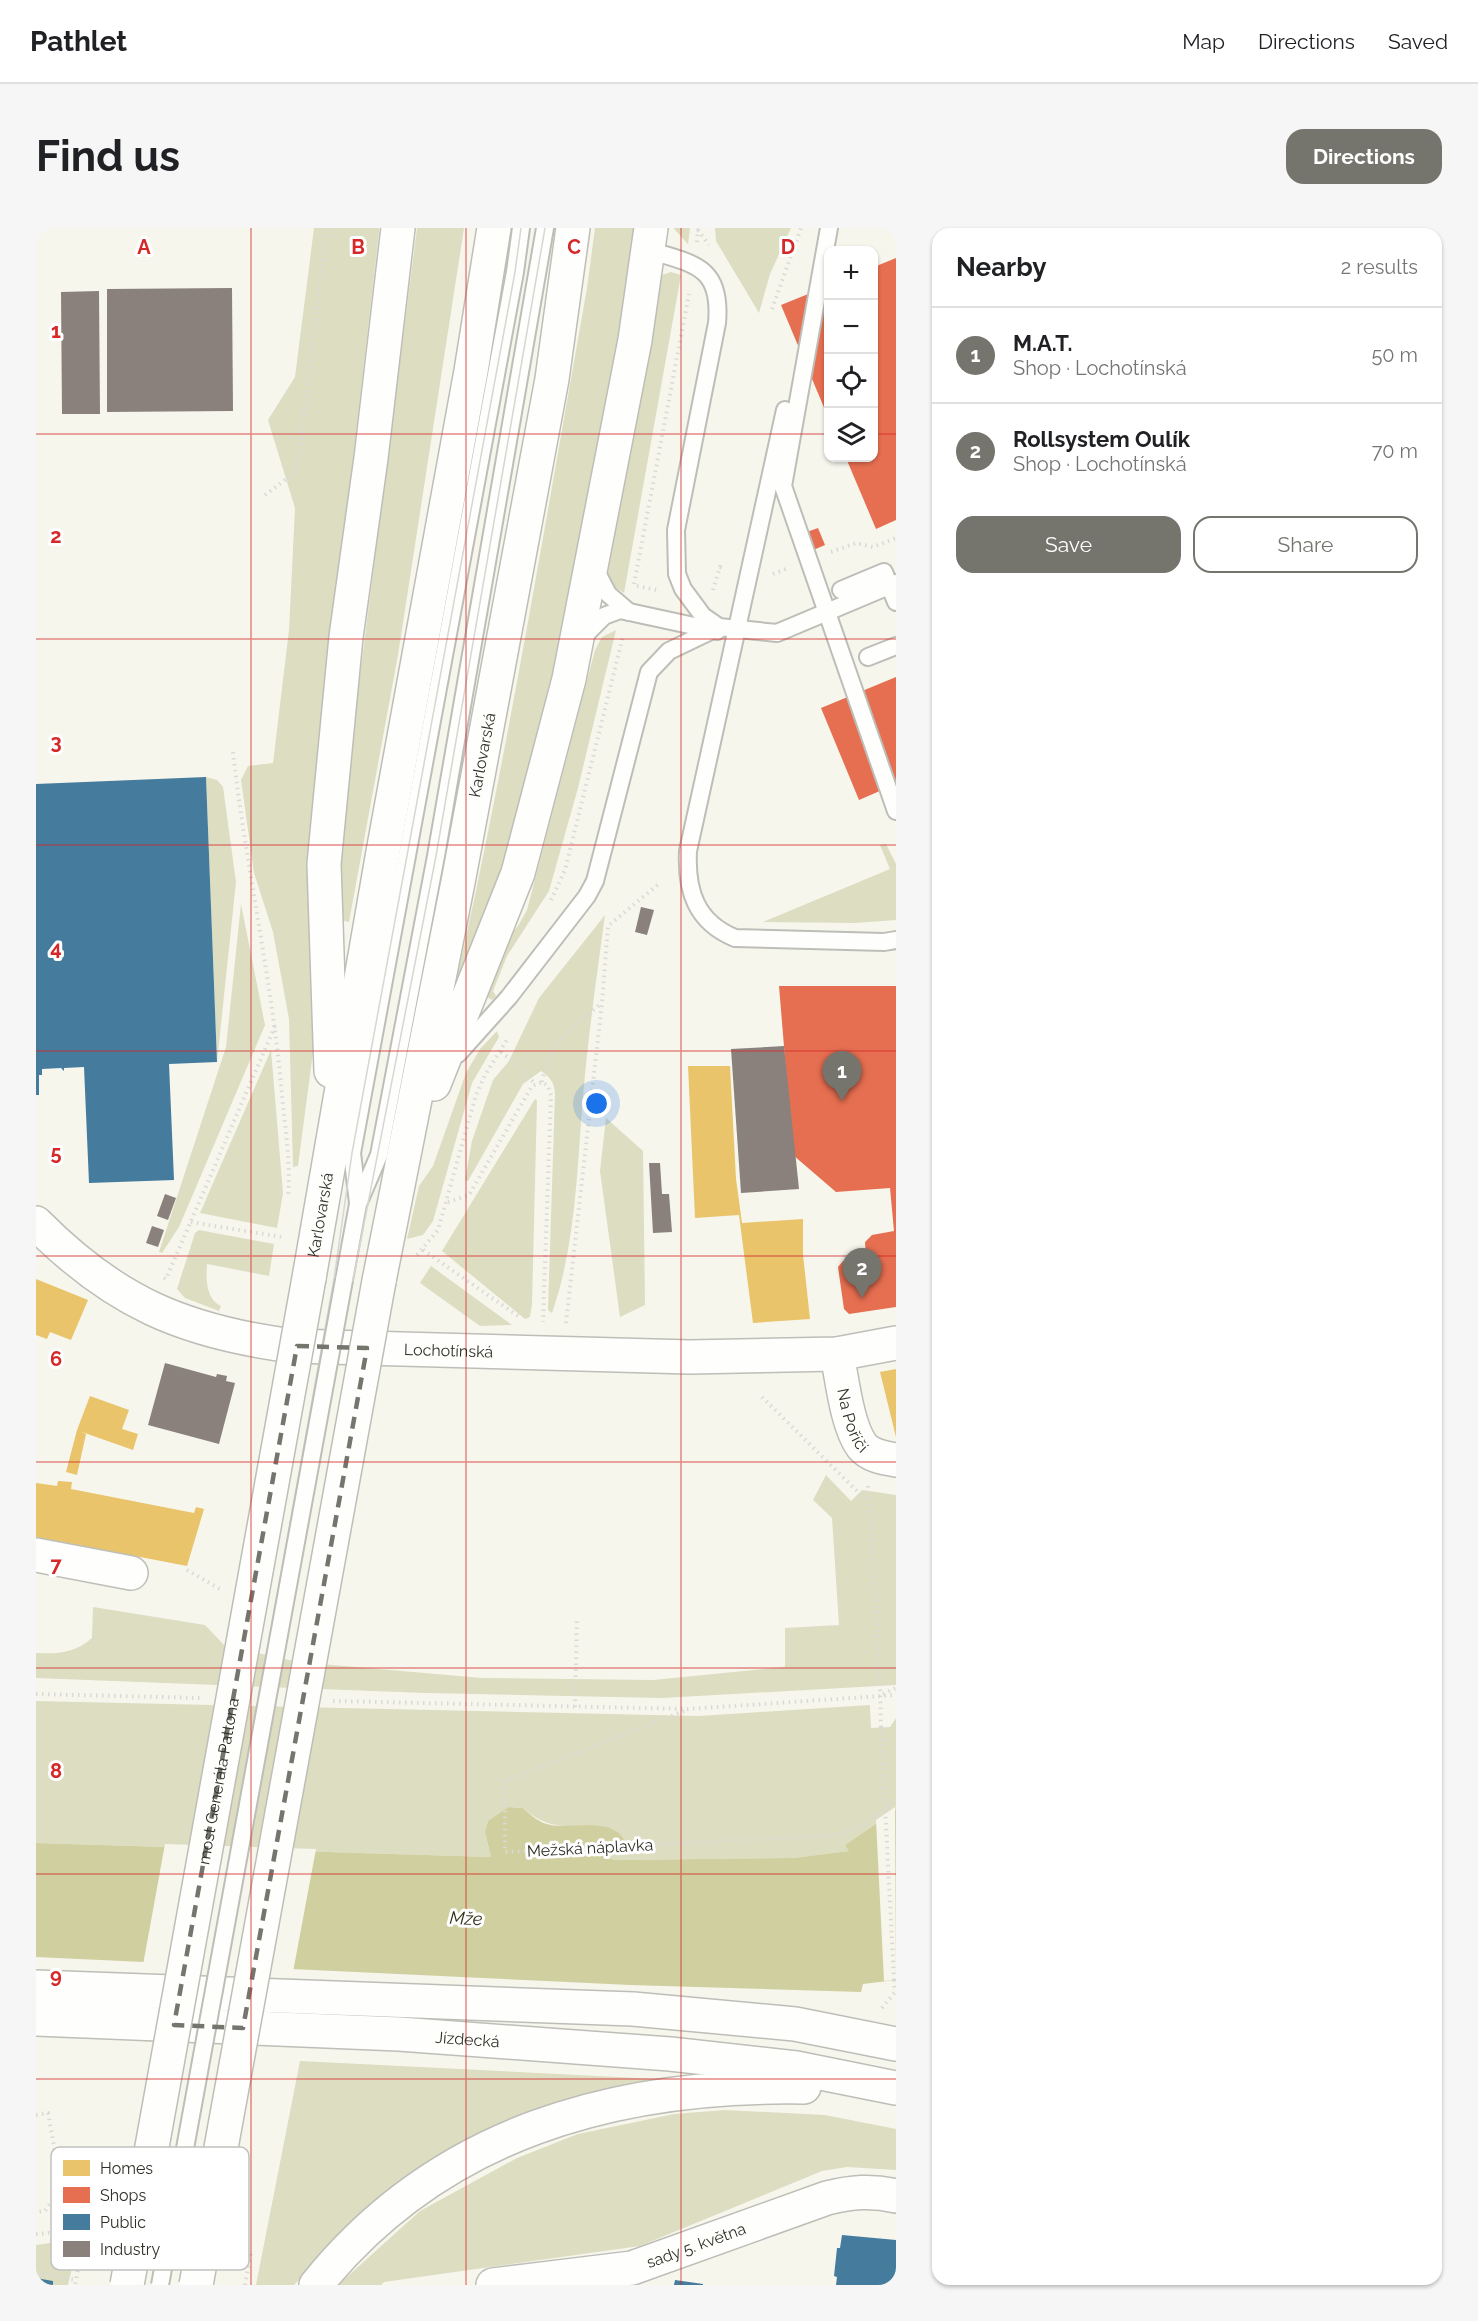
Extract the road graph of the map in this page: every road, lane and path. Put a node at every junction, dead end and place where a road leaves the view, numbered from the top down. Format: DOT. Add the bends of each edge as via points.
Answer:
graph roads {
  1 [pos="327,228"];
  2 [pos="398,228"];
  3 [pos="494,228"];
  4 [pos="520,228"];
  5 [pos="545,228"];
  6 [pos="573,228"];
  7 [pos="801,228"];
  8 [pos="845,228"];
  9 [pos="829,231"];
  10 [pos="649,239"];
  11 [pos="772,309"];
  12 [pos="785,411"];
  13 [pos="265,495"];
  14 [pos="593,554"];
  15 [pos="896,583"];
  16 [pos="841,590"];
  17 [pos="896,602"];
  18 [pos="628,612"];
  19 [pos="827,613"];
  20 [pos="719,627"];
  21 [pos="736,634"];
  22 [pos="896,646"];
  23 [pos="573,655"];
  24 [pos="868,657"];
  25 [pos="232,752"];
  26 [pos="896,811"];
  27 [pos="660,883"];
  28 [pos="896,940"];
  29 [pos="602,1003"];
  30 [pos="276,1026"];
  31 [pos="501,1052"];
  32 [pos="542,1082"];
  33 [pos="534,1084"];
  34 [pos="430,1094"];
  35 [pos="333,1141"];
  36 [pos="403,1168"];
  37 [pos="286,1204"];
  38 [pos="358,1204"];
  39 [pos="191,1222"];
  40 [pos="36,1223"];
  41 [pos="283,1226"];
  42 [pos="281,1237"];
  43 [pos="280,1247"];
  44 [pos="423,1250"];
  45 [pos="416,1257"];
  46 [pos="156,1274"];
  47 [pos="309,1278"];
  48 [pos="344,1280"];
  49 [pos="516,1316"];
  50 [pos="896,1343"];
  51 [pos="552,1353"];
  52 [pos="837,1354"];
  53 [pos="762,1397"];
  54 [pos="862,1447"];
  55 [pos="896,1460"];
  56 [pos="869,1503"];
  57 [pos="36,1555"];
  58 [pos="187,1570"];
  59 [pos="131,1573"];
  60 [pos="225,1592"];
  61 [pos="577,1620"];
  62 [pos="896,1688"];
  63 [pos="36,1694"];
  64 [pos="896,1695"];
  65 [pos="879,1696"];
  66 [pos="210,1698"];
  67 [pos="325,1701"];
  68 [pos="575,1707"];
  69 [pos="688,1709"];
  70 [pos="896,1800"];
  71 [pos="36,1987"];
  72 [pos="896,1992"];
  73 [pos="36,2019"];
  74 [pos="896,2044"];
  75 [pos="896,2088"];
  76 [pos="36,2115"];
  77 [pos="54,2147"];
  78 [pos="151,2147"];
  79 [pos="185,2147"];
  80 [pos="221,2147"];
  81 [pos="896,2196"];
  82 [pos="51,2203"];
  83 [pos="36,2212"];
  84 [pos="36,2234"];
  85 [pos="51,2234"];
  86 [pos="251,2252"];
  87 [pos="249,2263"];
  88 [pos="129,2270"];
  89 [pos="163,2270"];
  90 [pos="199,2270"];
  91 [pos="248,2270"];
  92 [pos="36,2273"];
  93 [pos="632,2277"];
  94 [pos="75,2283"];
  95 [pos="126,2285"];
  96 [pos="160,2285"];
  97 [pos="196,2285"];
  98 [pos="245,2285"];
  99 [pos="316,2285"];
  100 [pos="493,2285"];
  1 -- 13 [label="path" via="297,471"];
  2 -- 35 [label="main road" via="372,458 346,637 324,864"];
  3 -- 35 [label="main road, Karlovarská"];
  4 -- 38 [label="lane, Karlovarská" via="351,1153"];
  5 -- 38 [label="lane, Karlovarská" via="432,879 379,1155"];
  6 -- 36 [label="main road, Karlovarská" via="552,379"];
  7 -- 11 [label="path"];
  8 -- 9 [label="lane"];
  9 -- 19 [label="lane" via="783,486"];
  10 -- 14 [label="main road" via="635,340"];
  10 -- 20 [label="lane" via="694,264 712,280 717,295 717,323 676,530 676,556 683,590 703,616"];
  12 -- 21 [label="lane"];
  14 -- 18 [label="lane" via="600,582"];
  14 -- 23 [label="main road"];
  15 -- 19 [label="lane"];
  16 -- 17 [label="lane" via="884,572"];
  18 -- 21 [label="lane"];
  18 -- 23 [label="lane" via="614,611 594,623"];
  19 -- 20 [label="lane" via="777,633"];
  19 -- 26 [label="lane"];
  20 -- 34 [label="lane" via="669,651 649,672 588,896 510,997 467,1041"];
  21 -- 28 [label="lane" via="690,841 687,871 691,893 716,930 735,938"];
  22 -- 24 [label="lane"];
  23 -- 34 [label="main road" via="518,873"];
  25 -- 30 [label="path" via="244,848"];
  27 -- 29 [label="path" via="608,927"];
  29 -- 32 [label="path" via="570,1029 554,1051"];
  29 -- 51 [label="path"];
  30 -- 37 [label="path" via="288,1171"];
  30 -- 39 [label="path"];
  31 -- 33 [label="path"];
  32 -- 33 [label="path"];
  32 -- 51 [label="path" via="551,1092"];
  33 -- 44 [label="path" via="469,1195 447,1202 438,1230"];
  34 -- 36 [label="main road"];
  35 -- 47 [label="main road, Karlovarská"];
  36 -- 80 [label="main road, Karlovarská, bridge"];
  38 -- 48 [label="lane, Karlovarská"];
  39 -- 42 [label="path"];
  39 -- 46 [label="path" via="166,1279"];
  40 -- 51 [label="main road, Lochotínská" via="107,1284 158,1312 208,1331 293,1346"];
  41 -- 42 [label="path"];
  42 -- 43 [label="path"];
  44 -- 45 [label="path"];
  44 -- 49 [label="path"];
  47 -- 78 [label="main road, most Generála Pattona, bridge"];
  48 -- 79 [label="lane, most Generála Pattona, bridge"];
  50 -- 52 [label="main road, Lochotínská"];
  51 -- 52 [label="main road, Lochotínská" via="690,1357"];
  52 -- 54 [label="main road, Na Poříčí" via="854,1429"];
  53 -- 56 [label="path"];
  54 -- 55 [label="main road, Na Poříčí" via="877,1457"];
  54 -- 56 [label="path"];
  56 -- 65 [label="path"];
  57 -- 59 [label="main road"];
  58 -- 60 [label="path"];
  61 -- 68 [label="path"];
  62 -- 65 [label="path"];
  63 -- 66 [label="path"];
  64 -- 65 [label="path"];
  65 -- 69 [label="path"];
  65 -- 72 [label="path, bridge"];
  67 -- 68 [label="path"];
  68 -- 69 [label="path"];
  69 -- 70 [label="path, Mežská náplavka" via="505,1781 505,1852 839,1835 862,1826"];
  71 -- 74 [label="main road" via="633,2009 795,2024"];
  73 -- 75 [label="main road, Jízdecká" via="399,2034 670,2054 796,2068"];
  75 -- 99 [label="main road" via="782,2086 691,2090 587,2109 491,2145 422,2184 351,2246"];
  76 -- 77 [label="path" via="48,2113"];
  81 -- 93 [label="main road, sady 5. května" via="852,2192 827,2198"];
  82 -- 83 [label="path" via="45,2211"];
  84 -- 85 [label="path"];
  86 -- 87 [label="path"];
  88 -- 95 [label="main road, most Generála Pattona, bridge"];
  89 -- 96 [label="lane, most Generála Pattona, bridge"];
  90 -- 97 [label="main road, Karlovarská, bridge"];
  91 -- 98 [label="path"];
  92 -- 94 [label="path"];
  93 -- 100 [label="main road, sady 5. května"];
}
